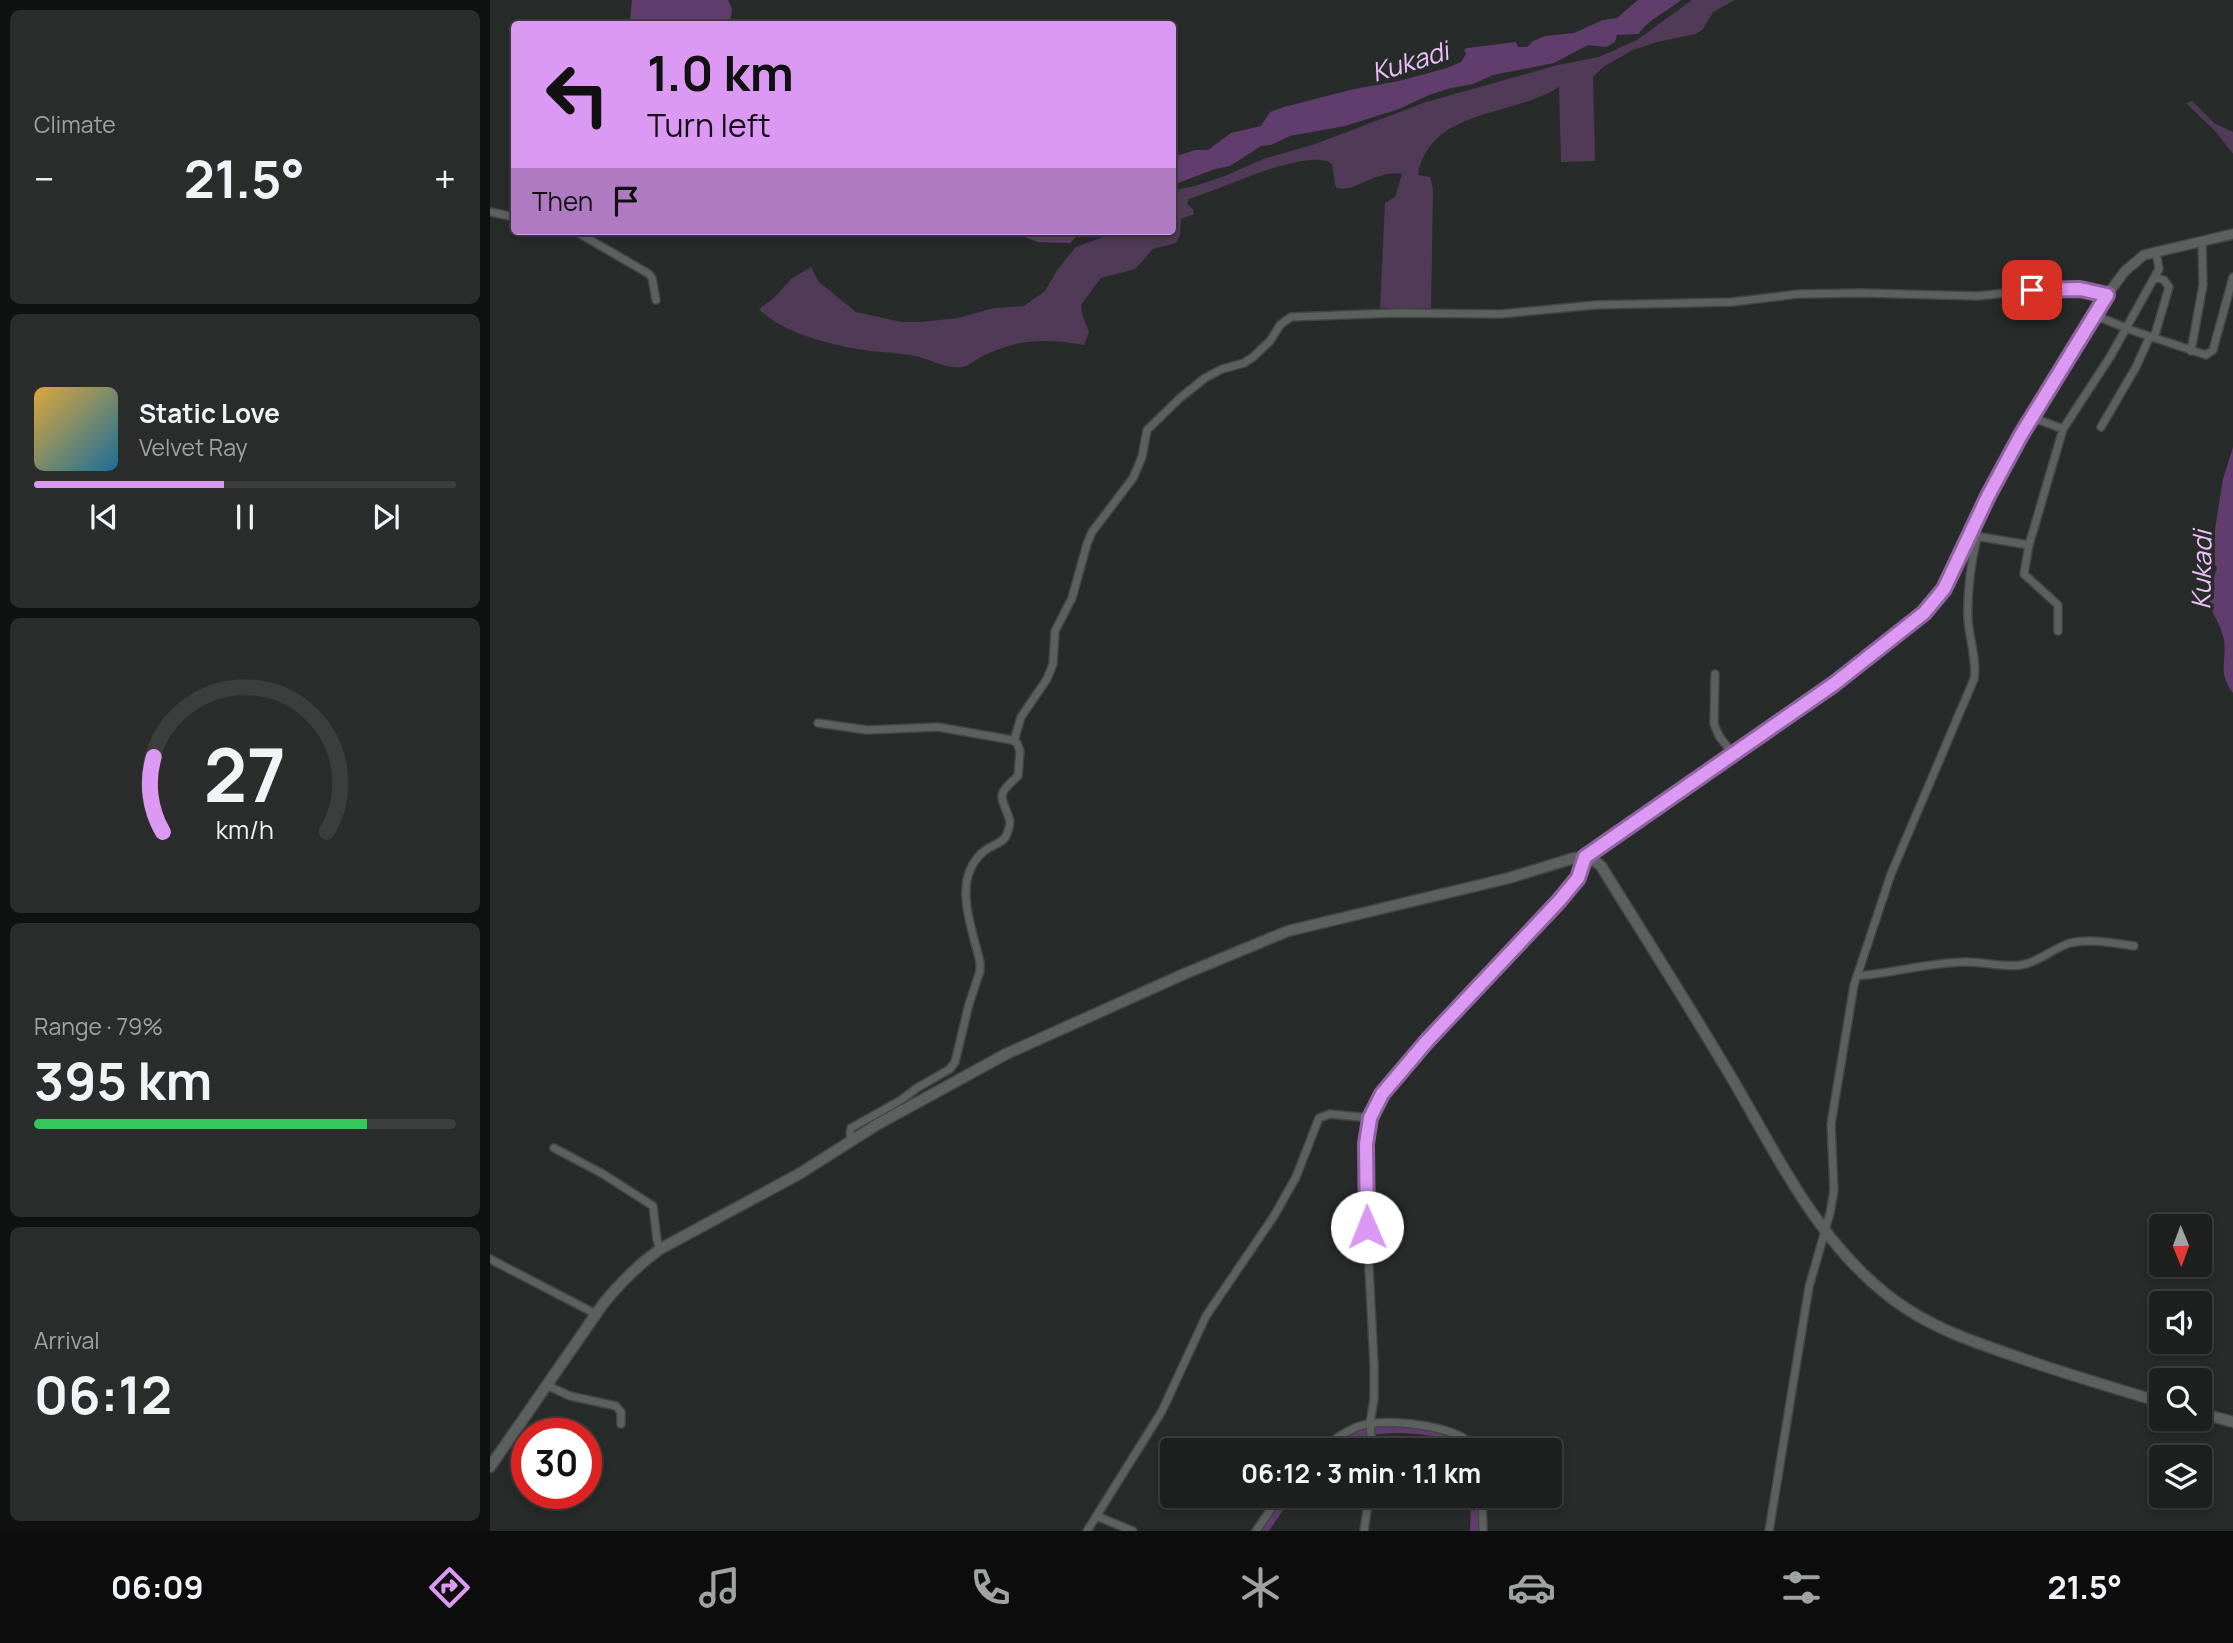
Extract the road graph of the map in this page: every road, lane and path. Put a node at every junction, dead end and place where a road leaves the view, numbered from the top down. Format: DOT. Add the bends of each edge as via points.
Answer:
graph roads {
  1 [pos="490,212"];
  2 [pos="511,216"];
  3 [pos="582,235"];
  4 [pos="2232,237"];
  5 [pos="2202,241"];
  6 [pos="2156,251"];
  7 [pos="2155,277"];
  8 [pos="2233,277"];
  9 [pos="2107,295"];
  10 [pos="656,300"];
  11 [pos="2094,315"];
  12 [pos="2126,328"];
  13 [pos="2152,337"];
  14 [pos="2191,351"];
  15 [pos="2031,417"];
  16 [pos="2101,427"];
  17 [pos="2063,429"];
  18 [pos="1974,536"];
  19 [pos="2029,545"];
  20 [pos="2058,631"];
  21 [pos="1715,674"];
  22 [pos="818,723"];
  23 [pos="1014,741"];
  24 [pos="1733,754"];
  25 [pos="1585,857"];
  26 [pos="2134,946"];
  27 [pos="1857,976"];
  28 [pos="1370,1118"];
  29 [pos="852,1140"];
  30 [pos="554,1148"];
  31 [pos="1825,1230"];
  32 [pos="660,1249"];
  33 [pos="490,1259"];
  34 [pos="596,1314"];
  35 [pos="546,1385"];
  36 [pos="2149,1398"];
  37 [pos="2212,1416"];
  38 [pos="2233,1422"];
  39 [pos="621,1424"];
  40 [pos="1370,1426"];
  41 [pos="1338,1438"];
  42 [pos="1372,1438"];
  43 [pos="1466,1438"];
  44 [pos="490,1467"];
  45 [pos="1272,1508"];
  46 [pos="1367,1508"];
  47 [pos="1482,1508"];
  48 [pos="1096,1516"];
  49 [pos="1087,1531"];
  50 [pos="1133,1531"];
  51 [pos="1256,1531"];
  52 [pos="1364,1531"];
  53 [pos="1483,1531"];
  54 [pos="1769,1531"];
  1 -- 2 [label="street"];
  3 -- 10 [label="street" via="649,274"];
  4 -- 5 [label="street"];
  5 -- 6 [label="street"];
  5 -- 14 [label="street" via="2203,285"];
  6 -- 7 [label="street" via="2160,262"];
  6 -- 9 [label="street" via="2139,258"];
  7 -- 12 [label="street"];
  7 -- 13 [label="street" via="2169,287"];
  8 -- 14 [label="street" via="2213,350 2206,355"];
  9 -- 11 [label="street"];
  9 -- 23 [label="street" via="2080,289 1978,296 1798,294 1732,302 1595,305 1501,314 1291,317 1253,357 1205,378 1147,430 1133,478 1092,532 1072,598 1055,631 1047,679 1028,704"];
  11 -- 12 [label="street"];
  11 -- 15 [label="street"];
  12 -- 13 [label="street"];
  12 -- 17 [label="street"];
  13 -- 14 [label="street"];
  13 -- 16 [label="street"];
  15 -- 17 [label="street"];
  15 -- 18 [label="street" via="1988,496"];
  17 -- 19 [label="street"];
  18 -- 19 [label="street"];
  18 -- 24 [label="street" via="1944,589 1924,613 1834,684"];
  18 -- 27 [label="street" via="1968,618 1974,678 1891,874"];
  19 -- 20 [label="street" via="2024,574 2058,605"];
  21 -- 24 [label="street" via="1714,724"];
  22 -- 23 [label="street" via="867,730 938,727"];
  23 -- 29 [label="street" via="1019,746 1018,776 1002,790 1000,798 1010,827 1000,844 984,851 966,878 966,901 981,971 955,1062 851,1128"];
  24 -- 25 [label="street"];
  25 -- 28 [label="street" via="1571,887 1427,1041 1382,1094"];
  25 -- 29 [label="main road" via="1288,931 1006,1054"];
  25 -- 31 [label="main road" via="1601,866"];
  26 -- 27 [label="street" via="2070,943 2038,960 2007,967 1987,962 1937,964"];
  27 -- 31 [label="street" via="1831,1124 1834,1190"];
  28 -- 40 [label="street" via="1366,1158 1374,1399"];
  28 -- 48 [label="street" via="1329,1114 1319,1118 1291,1187 1206,1316 1162,1411"];
  29 -- 32 [label="main road"];
  30 -- 32 [label="street" via="653,1206"];
  31 -- 36 [label="main road" via="1878,1287 1908,1310 1957,1336"];
  31 -- 54 [label="street" via="1810,1287"];
  32 -- 34 [label="main road" via="617,1286"];
  33 -- 34 [label="street"];
  34 -- 35 [label="main road"];
  35 -- 39 [label="street" via="570,1396 616,1406"];
  35 -- 44 [label="main road"];
  37 -- 38 [label="main road"];
  40 -- 41 [label="street"];
  40 -- 42 [label="street"];
  40 -- 43 [label="street" via="1429,1427"];
  45 -- 51 [label="street"];
  46 -- 52 [label="street"];
  47 -- 53 [label="street"];
  48 -- 49 [label="street"];
  48 -- 50 [label="street"];
}
